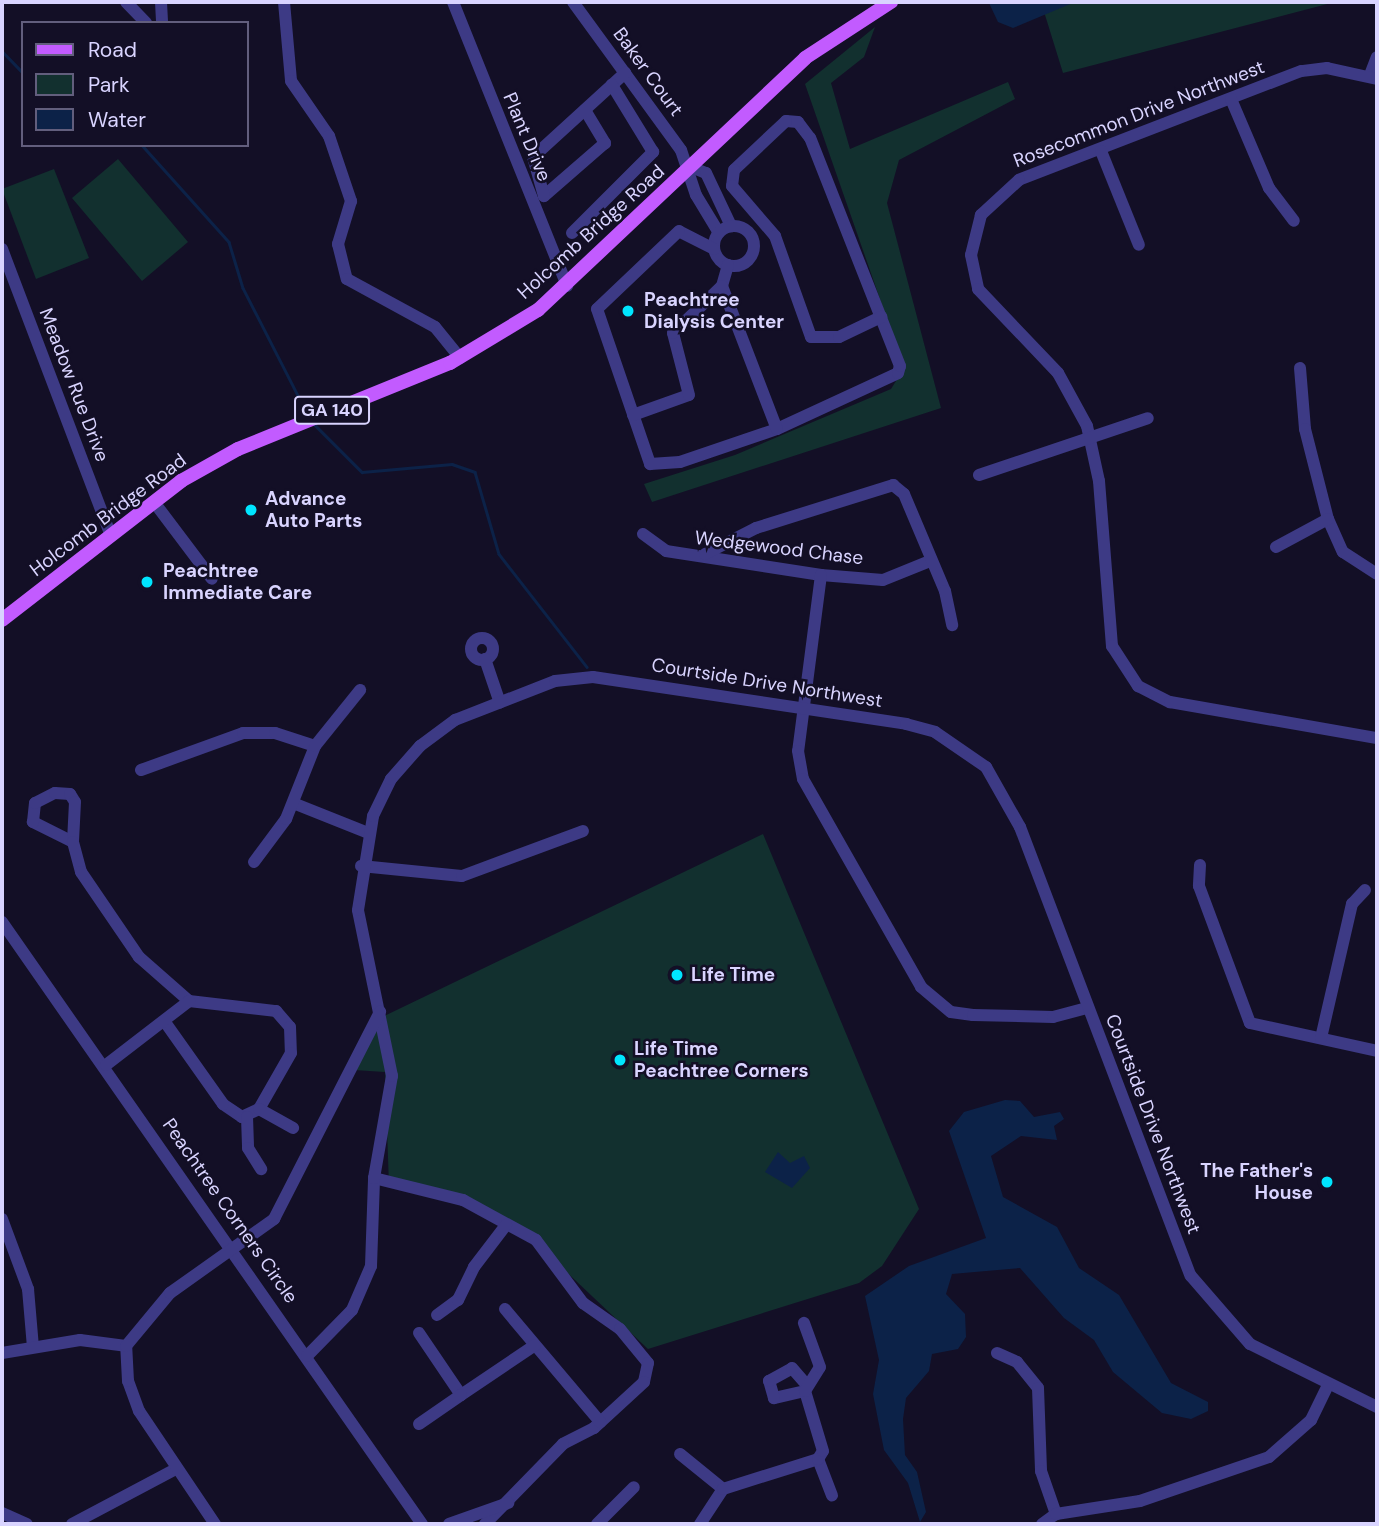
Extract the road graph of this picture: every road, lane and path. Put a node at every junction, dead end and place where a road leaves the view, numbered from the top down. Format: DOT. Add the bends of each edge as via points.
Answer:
graph roads {
  1 [pos="126,2"];
  2 [pos="161,2"];
  3 [pos="284,2"];
  4 [pos="453,2"];
  5 [pos="572,2"];
  6 [pos="891,2"];
  7 [pos="874,7"];
  8 [pos="144,21"];
  9 [pos="162,21"];
  10 [pos="1377,57"];
  11 [pos="625,73"];
  12 [pos="1374,77"];
  13 [pos="612,85"];
  14 [pos="1231,99"];
  15 [pos="585,110"];
  16 [pos="1101,151"];
  17 [pos="691,167"];
  18 [pos="1294,221"];
  19 [pos="725,229"];
  20 [pos="572,233"];
  21 [pos="775,236"];
  22 [pos="1139,245"];
  23 [pos="754,246"];
  24 [pos="2,249"];
  25 [pos="714,249"];
  26 [pos="728,265"];
  27 [pos="567,286"];
  28 [pos="722,286"];
  29 [pos="881,317"];
  30 [pos="460,358"];
  31 [pos="1300,368"];
  32 [pos="633,415"];
  33 [pos="1148,418"];
  34 [pos="776,429"];
  35 [pos="1089,436"];
  36 [pos="979,475"];
  37 [pos="154,502"];
  38 [pos="1328,519"];
  39 [pos="110,534"];
  40 [pos="643,534"];
  41 [pos="1276,547"];
  42 [pos="705,555"];
  43 [pos="930,561"];
  44 [pos="1377,574"];
  45 [pos="821,575"];
  46 [pos="212,579"];
  47 [pos="2,620"];
  48 [pos="952,625"];
  49 [pos="485,659"];
  50 [pos="360,690"];
  51 [pos="500,703"];
  52 [pos="804,708"];
  53 [pos="1377,738"];
  54 [pos="315,746"];
  55 [pos="141,771"];
  56 [pos="293,803"];
  57 [pos="583,831"];
  58 [pos="366,832"];
  59 [pos="73,842"];
  60 [pos="254,862"];
  61 [pos="1200,865"];
  62 [pos="361,866"];
  63 [pos="1365,890"];
  64 [pos="2,922"];
  65 [pos="189,1001"];
  66 [pos="1087,1008"];
  67 [pos="380,1012"];
  68 [pos="165,1022"];
  69 [pos="1321,1038"];
  70 [pos="1377,1051"];
  71 [pos="106,1065"];
  72 [pos="259,1110"];
  73 [pos="247,1118"];
  74 [pos="293,1128"];
  75 [pos="261,1169"];
  76 [pos="373,1178"];
  77 [pos="2,1219"];
  78 [pos="506,1225"];
  79 [pos="233,1251"];
  80 [pos="505,1309"];
  81 [pos="436,1315"];
  82 [pos="804,1323"];
  83 [pos="419,1333"];
  84 [pos="536,1345"];
  85 [pos="126,1346"];
  86 [pos="33,1347"];
  87 [pos="2,1353"];
  88 [pos="998,1353"];
  89 [pos="307,1356"];
  90 [pos="1328,1385"];
  91 [pos="461,1395"];
  92 [pos="1377,1407"];
  93 [pos="600,1422"];
  94 [pos="419,1424"];
  95 [pos="680,1454"];
  96 [pos="818,1459"];
  97 [pos="176,1469"];
  98 [pos="635,1487"];
  99 [pos="723,1489"];
  100 [pos="832,1495"];
  101 [pos="508,1503"];
  102 [pos="2,1513"];
  103 [pos="1056,1514"];
  104 [pos="27,1524"];
  105 [pos="72,1524"];
  106 [pos="215,1524"];
  107 [pos="422,1524"];
  108 [pos="449,1524"];
  109 [pos="485,1524"];
  110 [pos="597,1524"];
  111 [pos="700,1524"];
  112 [pos="1042,1524"];
  1 -- 8 [label="street"];
  2 -- 9 [label="street"];
  3 -- 30 [label="street" via="291,81 329,136 351,201 338,244 347,279 435,327"];
  4 -- 27 [label="street, Plant Drive"];
  5 -- 11 [label="street, Baker Court"];
  6 -- 7 [label="main road, Holcomb Bridge Road / GA 140"];
  7 -- 17 [label="main road, Holcomb Bridge Road / GA 140" via="805,58"];
  10 -- 12 [label="street"];
  11 -- 13 [label="street"];
  11 -- 17 [label="street, Baker Court"];
  12 -- 14 [label="street, Rosecommon Drive Northwest" via="1328,68 1301,71"];
  13 -- 15 [label="street"];
  13 -- 20 [label="street" via="653,152"];
  14 -- 16 [label="street, Rosecommon Drive Northwest"];
  14 -- 18 [label="street" via="1269,188"];
  15 -- 15 [label="street" via="533,157 544,196 605,143"];
  16 -- 22 [label="street"];
  16 -- 35 [label="street, Rosecommon Drive Northwest" via="1000,191 981,215 971,255 978,289 1058,373"];
  17 -- 19 [label="street" via="696,195"];
  17 -- 19 [label="street" via="706,173"];
  17 -- 27 [label="main road, Holcomb Bridge Road / GA 140"];
  19 -- 23 [label="street" via="750,233"];
  19 -- 25 [label="street"];
  21 -- 23 [label="street"];
  21 -- 29 [label="street" via="811,337 838,337"];
  21 -- 29 [label="street" via="732,186 734,170 792,120 810,138"];
  23 -- 26 [label="street" via="746,262"];
  24 -- 39 [label="street, Meadow Rue Drive"];
  25 -- 26 [label="street"];
  25 -- 32 [label="street" via="679,231 597,309"];
  26 -- 28 [label="street"];
  27 -- 30 [label="main road, Holcomb Bridge Road / GA 140"];
  28 -- 32 [label="street" via="673,333 689,395"];
  28 -- 34 [label="street"];
  29 -- 34 [label="street" via="898,373"];
  30 -- 37 [label="main road, Holcomb Bridge Road / GA 140" via="237,449"];
  31 -- 38 [label="street" via="1305,429"];
  32 -- 34 [label="street" via="650,464 657,466"];
  33 -- 35 [label="street"];
  35 -- 36 [label="street"];
  35 -- 53 [label="street, Rosecommon Drive Northwest" via="1099,481 1112,646 1138,686 1170,702"];
  37 -- 39 [label="main road, Holcomb Bridge Road / GA 140"];
  37 -- 46 [label="street"];
  38 -- 41 [label="street"];
  38 -- 44 [label="street" via="1343,552"];
  39 -- 47 [label="main road, Holcomb Bridge Road / GA 140"];
  40 -- 42 [label="street, Wedgewood Chase" via="666,551"];
  42 -- 43 [label="street" via="756,528 893,485 904,494"];
  42 -- 45 [label="street, Wedgewood Chase"];
  43 -- 45 [label="street, Wedgewood Chase" via="883,580"];
  43 -- 48 [label="street"];
  45 -- 52 [label="street"];
  49 -- 51 [label="street"];
  50 -- 54 [label="street"];
  51 -- 52 [label="street, Courtside Drive Northwest" via="562,679 593,677"];
  51 -- 58 [label="street, Courtside Drive Northwest" via="455,720 420,746 391,779"];
  52 -- 66 [label="street, Courtside Drive Northwest" via="935,732 986,767 1014,816"];
  52 -- 66 [label="street" via="798,751 812,802 935,1003 951,1012 996,1016 1053,1017"];
  54 -- 55 [label="street" via="275,733 243,733"];
  54 -- 56 [label="street"];
  56 -- 58 [label="street"];
  56 -- 60 [label="street"];
  57 -- 62 [label="street" via="462,876"];
  58 -- 62 [label="street, Courtside Drive Northwest"];
  59 -- 65 [label="street" via="92,894 139,957"];
  61 -- 69 [label="street" via="1199,886 1250,1023"];
  62 -- 67 [label="street, Courtside Drive Northwest" via="358,910"];
  63 -- 69 [label="street" via="1352,904"];
  64 -- 71 [label="street, Peachtree Corners Circle"];
  65 -- 68 [label="street"];
  65 -- 72 [label="street" via="276,1011 286,1020 290,1053"];
  66 -- 90 [label="street, Courtside Drive Northwest" via="1191,1276 1250,1344"];
  67 -- 76 [label="street, Courtside Drive Northwest" via="392,1076"];
  67 -- 79 [label="street" via="287,1202"];
  68 -- 71 [label="street"];
  68 -- 73 [label="street" via="223,1104"];
  69 -- 70 [label="street"];
  71 -- 79 [label="street, Peachtree Corners Circle"];
  72 -- 73 [label="street"];
  72 -- 74 [label="street"];
  73 -- 75 [label="street" via="248,1148"];
  76 -- 78 [label="street" via="463,1200"];
  76 -- 89 [label="street, Courtside Drive Northwest" via="365,1289"];
  77 -- 86 [label="street" via="28,1289"];
  78 -- 81 [label="street" via="471,1273 458,1300"];
  78 -- 93 [label="street" via="536,1240 583,1303 639,1348 649,1371"];
  79 -- 85 [label="street" via="170,1293"];
  79 -- 89 [label="street, Peachtree Corners Circle"];
  80 -- 84 [label="street"];
  82 -- 96 [label="street" via="820,1367 806,1388 824,1439"];
  83 -- 91 [label="street"];
  84 -- 91 [label="street"];
  84 -- 93 [label="street"];
  85 -- 86 [label="street" via="80,1340"];
  85 -- 97 [label="street" via="128,1381 139,1411"];
  86 -- 87 [label="street"];
  88 -- 103 [label="street" via="1017,1362 1038,1388 1041,1471"];
  89 -- 107 [label="street, Peachtree Corners Circle"];
  90 -- 92 [label="street, Courtside Drive Northwest"];
  90 -- 103 [label="street" via="1311,1420 1269,1457 1140,1501"];
  91 -- 94 [label="street"];
  93 -- 101 [label="street" via="563,1444"];
  95 -- 99 [label="street"];
  96 -- 99 [label="street"];
  96 -- 100 [label="street"];
  97 -- 105 [label="street"];
  97 -- 106 [label="street"];
  98 -- 110 [label="street"];
  99 -- 111 [label="street"];
  101 -- 108 [label="street"];
  101 -- 109 [label="street"];
  102 -- 104 [label="street"];
  103 -- 112 [label="street"];
}
